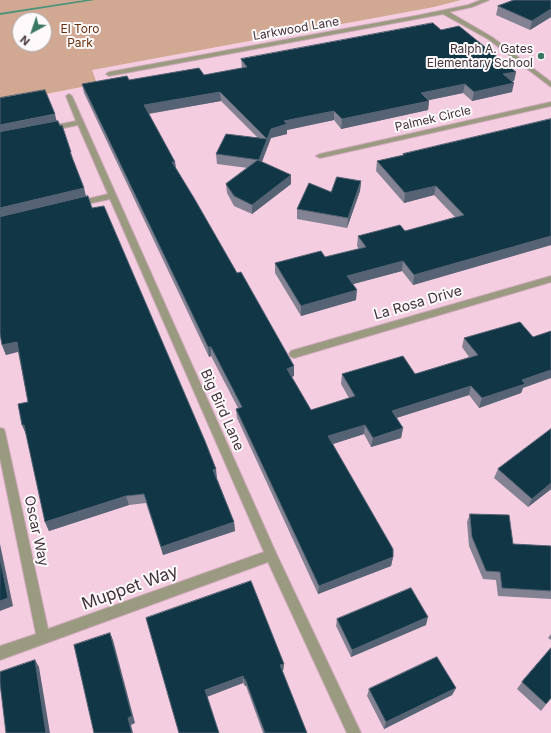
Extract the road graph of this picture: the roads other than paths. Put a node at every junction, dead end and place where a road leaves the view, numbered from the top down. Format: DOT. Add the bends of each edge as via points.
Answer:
graph roads {
  1 [pos="486,0"];
  2 [pos="444,12"];
  3 [pos="109,74"];
  4 [pos="551,85"];
  5 [pos="69,96"];
  6 [pos="551,104"];
  7 [pos="80,122"];
  8 [pos="44,130"];
  9 [pos="320,156"];
  10 [pos="112,196"];
  11 [pos="68,206"];
  12 [pos="551,279"];
  13 [pos="294,354"];
  14 [pos="0,432"];
  15 [pos="271,555"];
  16 [pos="43,637"];
  17 [pos="0,653"];
  18 [pos="354,733"];
  1 -- 2 [label="street, Larkwood Lane"];
  2 -- 3 [label="street, Larkwood Lane"];
  2 -- 4 [label="street" via="490,38"];
  5 -- 7 [label="street, Big Bird Lane"];
  6 -- 9 [label="street, Palmek Circle"];
  7 -- 8 [label="street"];
  7 -- 10 [label="street, Big Bird Lane"];
  10 -- 11 [label="street"];
  10 -- 15 [label="street, Big Bird Lane"];
  12 -- 13 [label="street, La Rosa Drive"];
  14 -- 16 [label="street, Oscar Way"];
  15 -- 16 [label="street, Muppet Way"];
  15 -- 18 [label="street, Big Bird Lane"];
  16 -- 17 [label="street, Muppet Way"];
}
